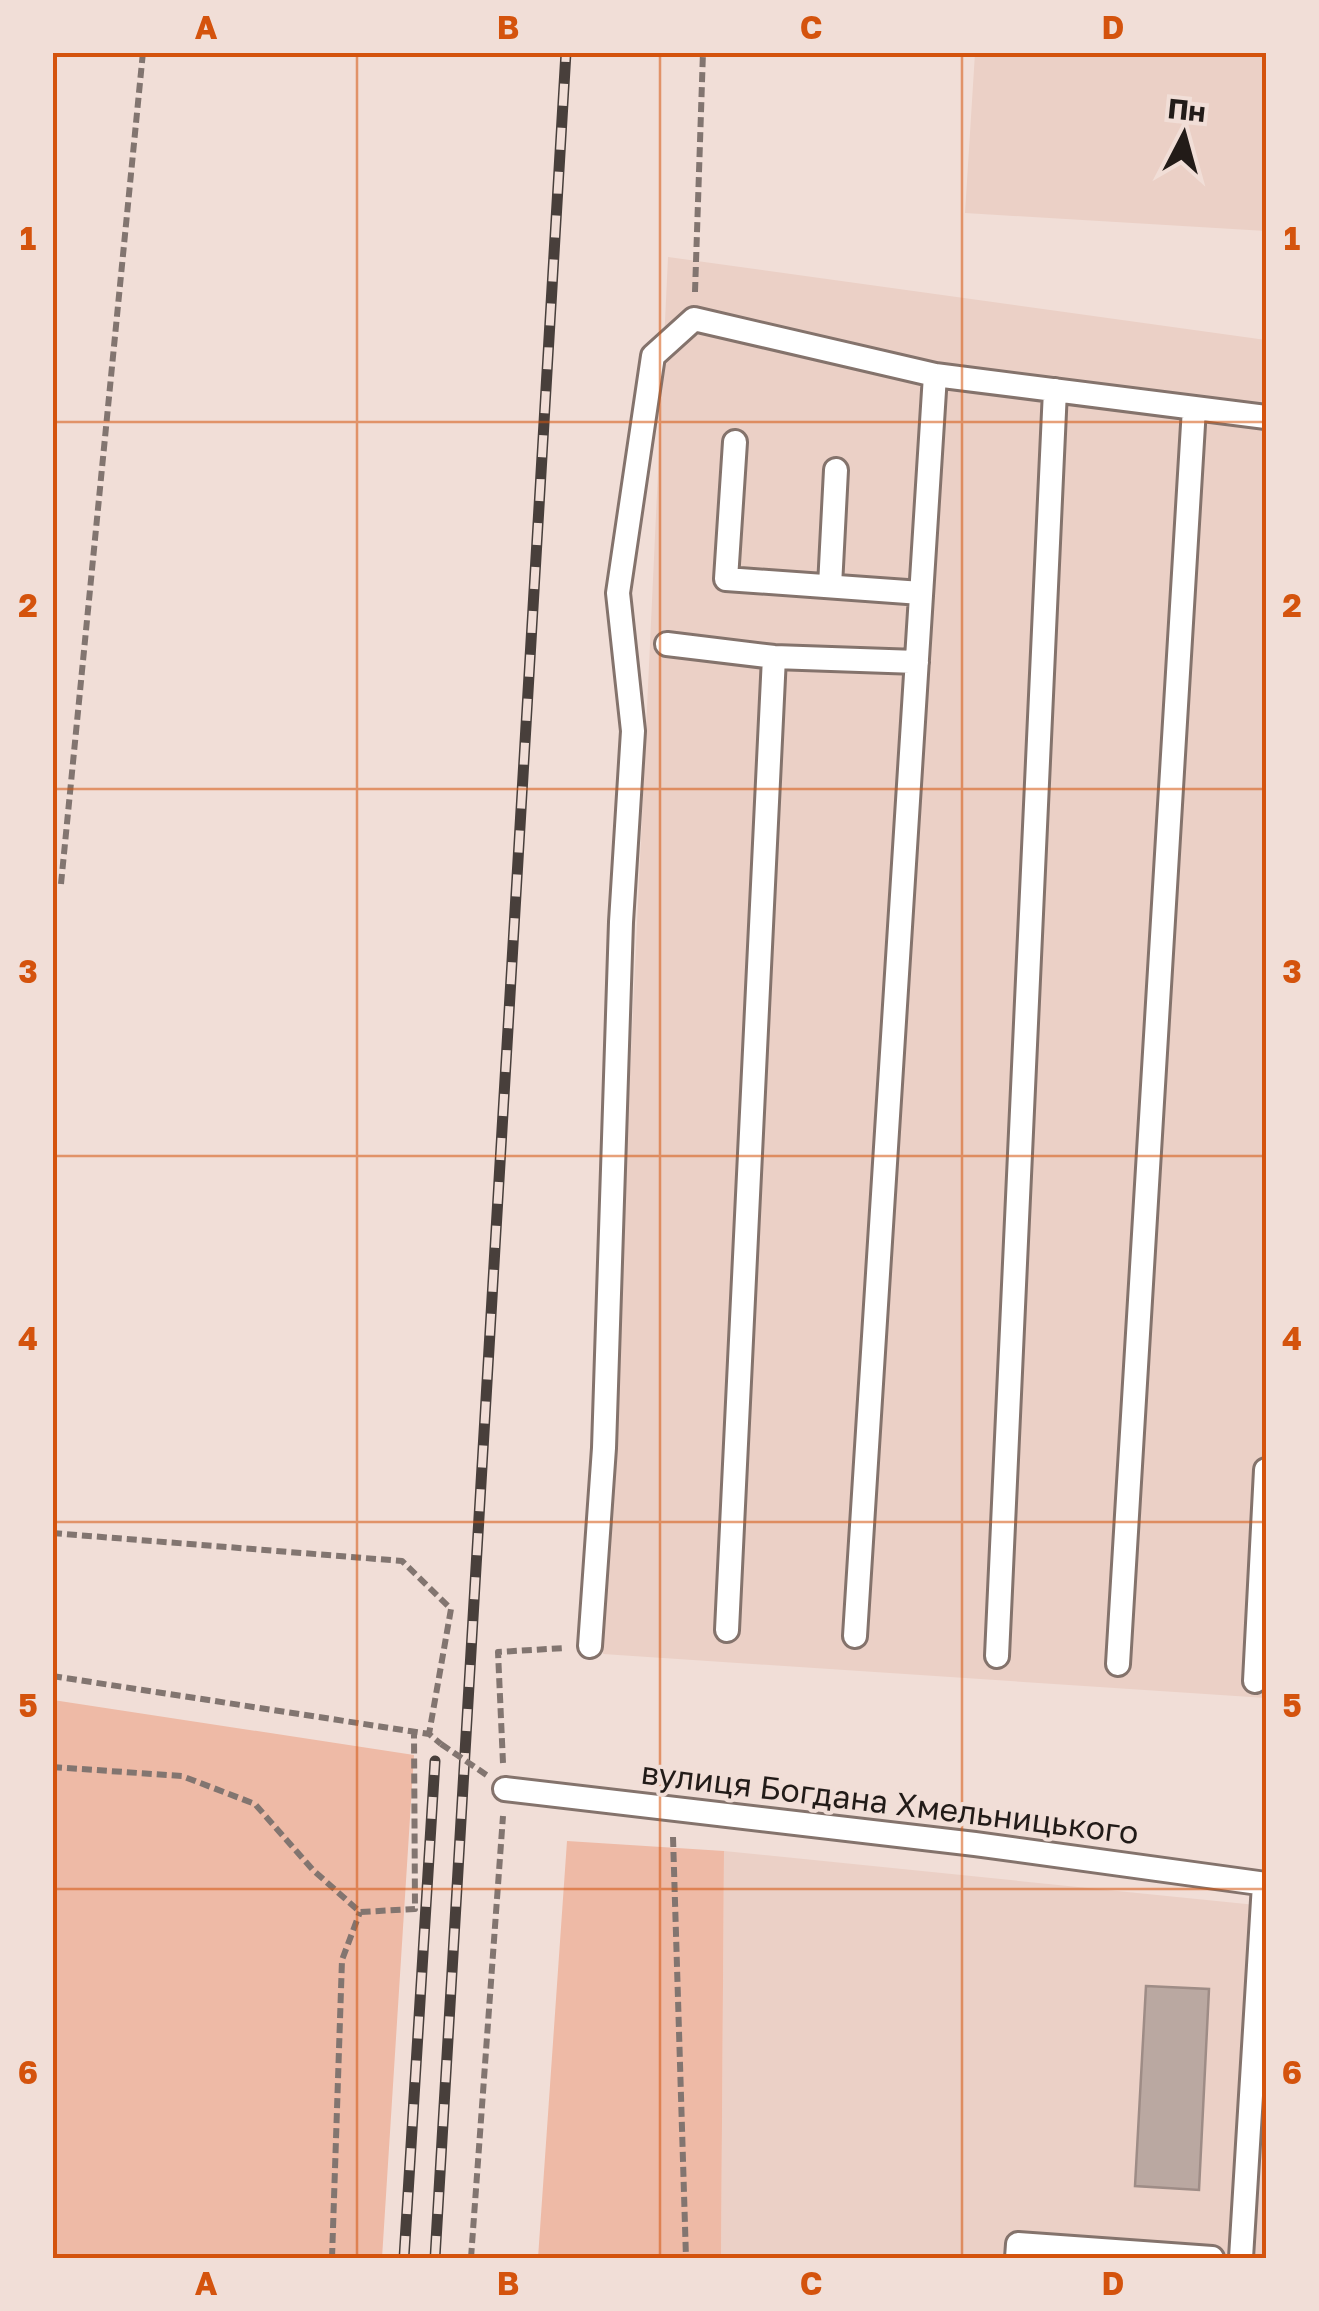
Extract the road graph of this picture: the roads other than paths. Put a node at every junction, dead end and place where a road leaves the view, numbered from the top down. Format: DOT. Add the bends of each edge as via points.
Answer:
graph roads {
  1 [pos="935,375"];
  2 [pos="1055,390"];
  3 [pos="1194,408"];
  4 [pos="1266,417"];
  5 [pos="734,442"];
  6 [pos="836,470"];
  7 [pos="830,586"];
  8 [pos="921,594"];
  9 [pos="667,644"];
  10 [pos="774,657"];
  11 [pos="916,662"];
  12 [pos="1266,1470"];
  13 [pos="727,1630"];
  14 [pos="855,1636"];
  15 [pos="590,1646"];
  16 [pos="997,1656"];
  17 [pos="1118,1664"];
  18 [pos="1254,1680"];
  19 [pos="496,1783"];
  20 [pos="1265,1884"];
  21 [pos="1018,2258"];
  22 [pos="1212,2258"];
  23 [pos="1241,2258"];
  1 -- 2 [label="lane"];
  1 -- 8 [label="lane"];
  1 -- 15 [label="lane" via="694,318 653,356 618,593 633,731"];
  2 -- 3 [label="lane"];
  2 -- 16 [label="lane"];
  3 -- 4 [label="lane"];
  3 -- 17 [label="lane"];
  5 -- 7 [label="lane" via="726,579"];
  6 -- 7 [label="lane"];
  7 -- 8 [label="lane"];
  8 -- 11 [label="lane"];
  9 -- 10 [label="lane"];
  10 -- 11 [label="lane"];
  10 -- 13 [label="lane"];
  11 -- 14 [label="lane"];
  12 -- 18 [label="lane"];
  19 -- 20 [label="lane, вулиця Богдана Хмельницького"];
  20 -- 23 [label="lane"];
  21 -- 22 [label="lane" via="1018,2244"];
}
